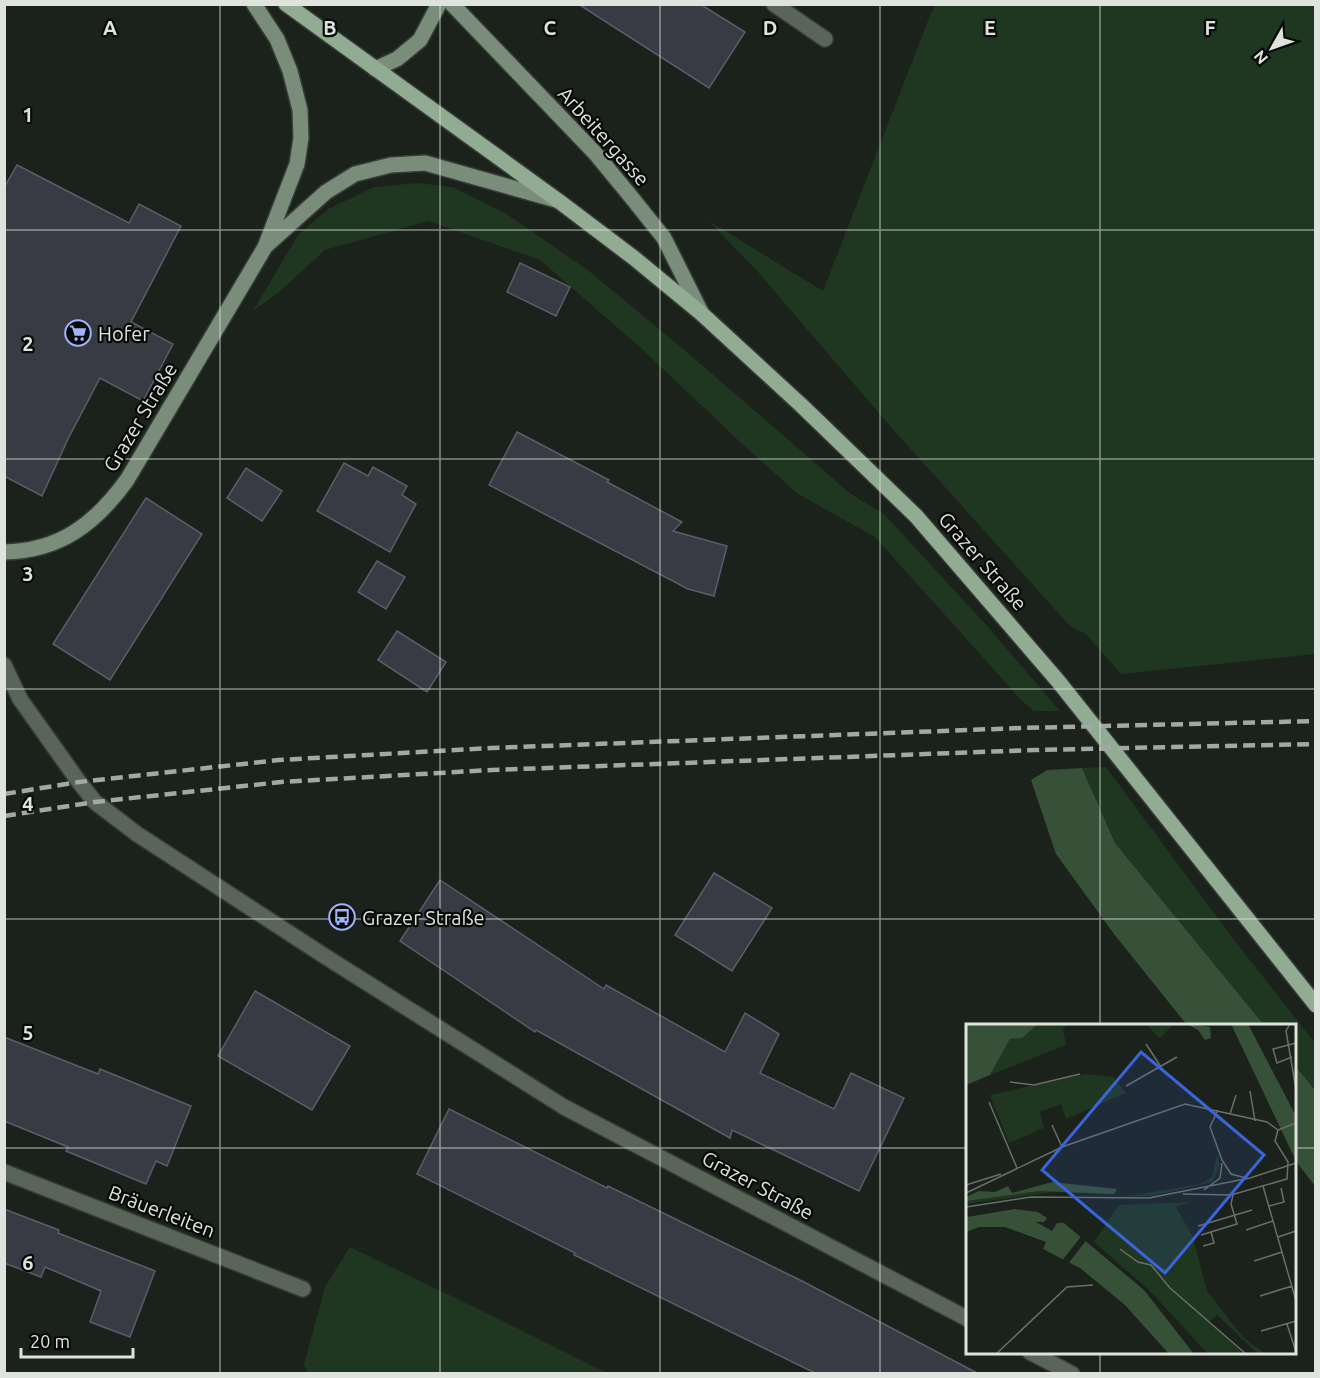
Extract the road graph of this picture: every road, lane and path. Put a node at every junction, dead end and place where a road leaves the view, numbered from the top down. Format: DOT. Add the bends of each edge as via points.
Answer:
graph roads {
  1 [pos="254,4"];
  2 [pos="286,4"];
  3 [pos="439,4"];
  4 [pos="452,4"];
  5 [pos="774,4"];
  6 [pos="825,39"];
  7 [pos="375,69"];
  8 [pos="560,202"];
  9 [pos="265,247"];
  10 [pos="702,314"];
  11 [pos="4,552"];
  12 [pos="4,665"];
  13 [pos="1316,1005"];
  14 [pos="4,1172"];
  15 [pos="303,1289"];
  16 [pos="966,1318"];
  17 [pos="1032,1354"];
  18 [pos="1056,1370"];
  19 [pos="1072,1374"];
  1 -- 9 [label="street, Grazer Straße" via="277,39 300,110 297,164"];
  2 -- 7 [label="main road, Grazer Straße"];
  3 -- 7 [label="street" via="420,40 397,59"];
  4 -- 10 [label="street, Arbeitergasse" via="595,153 639,206 664,238"];
  5 -- 6 [label="street"];
  7 -- 8 [label="main road, Grazer Straße"];
  8 -- 9 [label="street, Grazer Straße" via="426,163 391,165 355,174 326,192"];
  8 -- 10 [label="main road, Grazer Straße"];
  9 -- 11 [label="street, Grazer Straße" via="110,503 87,525 56,542"];
  10 -- 13 [label="main road, Grazer Straße" via="916,516 1058,681"];
  12 -- 16 [label="street, Grazer Straße" via="20,699 79,782 95,802 137,834 564,1107"];
  14 -- 15 [label="street, Bräuerleiten"];
  17 -- 18 [label="street"];
  18 -- 19 [label="street"];
}
